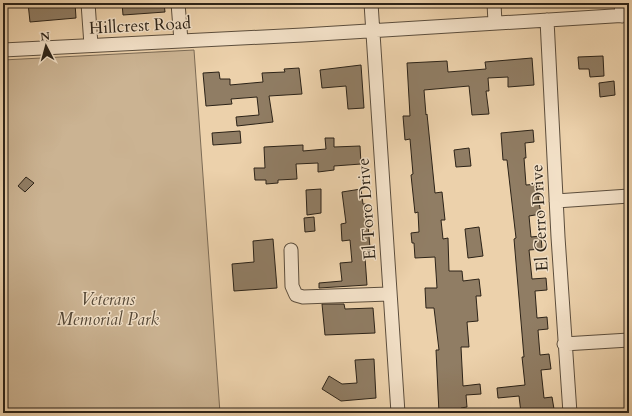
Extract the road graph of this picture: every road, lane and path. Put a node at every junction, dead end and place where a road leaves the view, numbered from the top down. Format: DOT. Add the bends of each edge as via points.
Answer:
graph roads {
  1 [pos="88,3"];
  2 [pos="178,3"];
  3 [pos="371,3"];
  4 [pos="494,3"];
  5 [pos="624,11"];
  6 [pos="547,20"];
  7 [pos="495,23"];
  8 [pos="372,31"];
  9 [pos="181,41"];
  10 [pos="91,45"];
  11 [pos="3,50"];
  12 [pos="629,196"];
  13 [pos="556,201"];
  14 [pos="291,250"];
  15 [pos="390,294"];
  16 [pos="629,340"];
  17 [pos="564,344"];
  18 [pos="398,413"];
  19 [pos="570,413"];
  1 -- 10 [label="street"];
  2 -- 9 [label="street"];
  3 -- 8 [label="street, El Toro Drive"];
  4 -- 7 [label="street"];
  5 -- 6 [label="street, Hillcrest Road"];
  6 -- 7 [label="street, Hillcrest Road"];
  6 -- 13 [label="street, El Cerro Drive"];
  7 -- 8 [label="street, Hillcrest Road"];
  8 -- 9 [label="street, Hillcrest Road"];
  8 -- 15 [label="street, El Toro Drive"];
  9 -- 10 [label="street, Hillcrest Road"];
  10 -- 11 [label="street, Hillcrest Road"];
  12 -- 13 [label="street"];
  13 -- 17 [label="street, El Cerro Drive"];
  14 -- 15 [label="street" via="292,286 296,295 303,297"];
  15 -- 18 [label="street, El Toro Drive"];
  16 -- 17 [label="street"];
  17 -- 19 [label="street, El Cerro Drive"];
}
